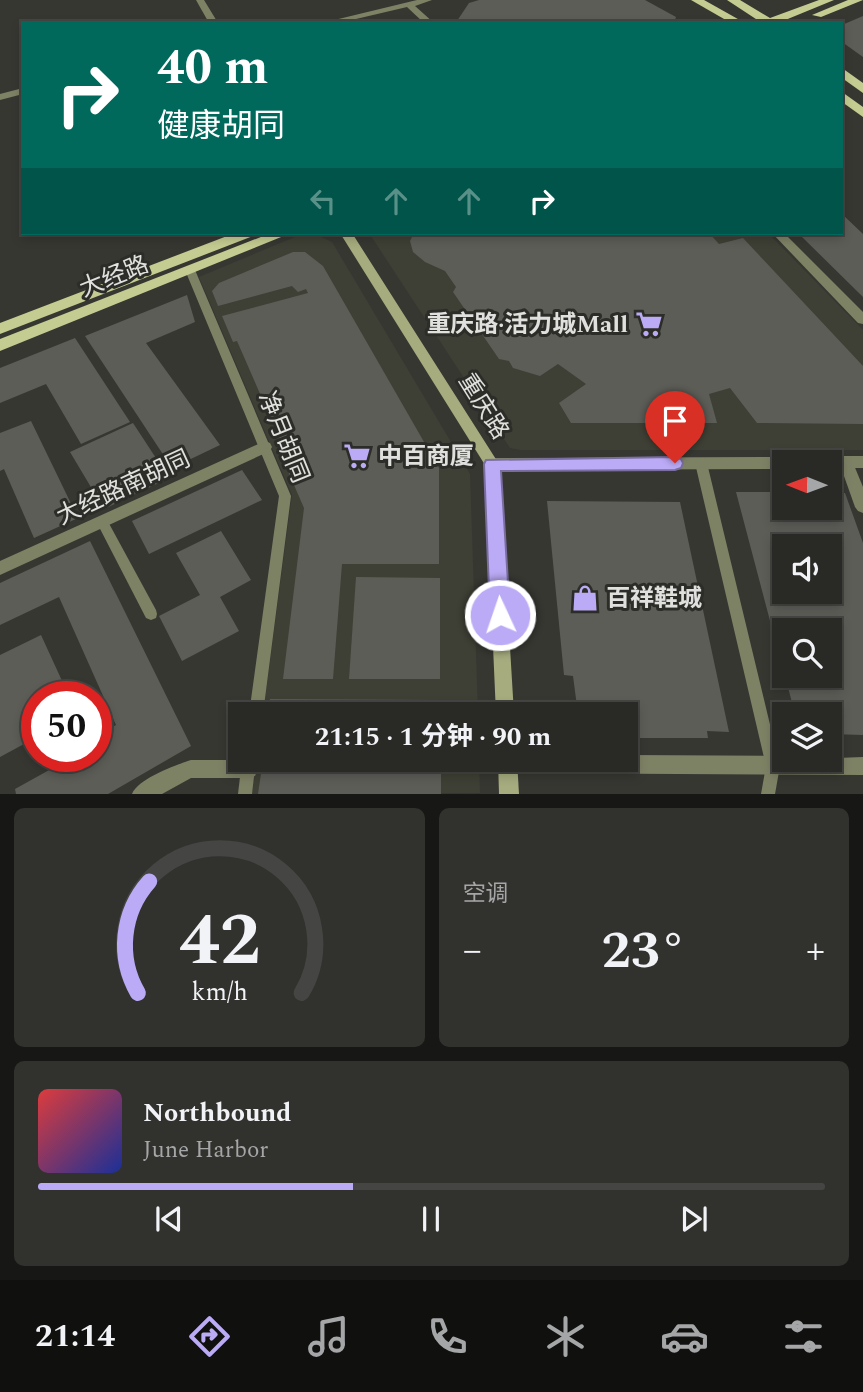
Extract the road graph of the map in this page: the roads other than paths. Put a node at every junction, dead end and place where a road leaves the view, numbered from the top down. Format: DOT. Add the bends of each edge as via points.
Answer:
graph roads {
  1 [pos="200,0"];
  2 [pos="428,0"];
  3 [pos="696,0"];
  4 [pos="732,0"];
  5 [pos="829,0"];
  6 [pos="858,0"];
  7 [pos="408,4"];
  8 [pos="213,21"];
  9 [pos="335,21"];
  10 [pos="428,21"];
  11 [pos="736,21"];
  12 [pos="766,21"];
  13 [pos="774,21"];
  14 [pos="802,21"];
  15 [pos="843,73"];
  16 [pos="863,89"];
  17 [pos="21,92"];
  18 [pos="0,97"];
  19 [pos="843,97"];
  20 [pos="863,113"];
  21 [pos="242,235"];
  22 [pos="279,235"];
  23 [pos="347,235"];
  24 [pos="780,235"];
  25 [pos="190,270"];
  26 [pos="863,320"];
  27 [pos="0,329"];
  28 [pos="0,345"];
  29 [pos="264,447"];
  30 [pos="842,462"];
  31 [pos="846,462"];
  32 [pos="863,462"];
  33 [pos="701,463"];
  34 [pos="772,463"];
  35 [pos="492,464"];
  36 [pos="863,507"];
  37 [pos="103,521"];
  38 [pos="0,568"];
  39 [pos="151,614"];
  40 [pos="258,702"];
  41 [pos="504,702"];
  42 [pos="772,762"];
  43 [pos="638,764"];
  44 [pos="228,766"];
  45 [pos="772,766"];
  46 [pos="842,766"];
  47 [pos="863,766"];
  48 [pos="772,771"];
  49 [pos="248,772"];
  50 [pos="508,772"];
  51 [pos="142,793"];
  52 [pos="245,793"];
  53 [pos="509,793"];
  54 [pos="768,793"];
  1 -- 8 [label="street"];
  2 -- 7 [label="street"];
  3 -- 11 [label="main road"];
  4 -- 12 [label="main road"];
  5 -- 13 [label="main road"];
  6 -- 14 [label="main road"];
  7 -- 9 [label="street"];
  7 -- 10 [label="street"];
  15 -- 16 [label="main road"];
  17 -- 18 [label="street"];
  19 -- 20 [label="main road"];
  21 -- 27 [label="main road, 大经路"];
  22 -- 25 [label="main road, 大经路"];
  23 -- 35 [label="main road, 重庆路"];
  24 -- 26 [label="street"];
  25 -- 28 [label="main road, 大经路"];
  25 -- 29 [label="lane, 净月胡同"];
  29 -- 37 [label="street, 大经路南胡同"];
  29 -- 40 [label="lane, 净月胡同" via="285,496"];
  30 -- 31 [label="street"];
  31 -- 32 [label="street"];
  31 -- 36 [label="street"];
  33 -- 34 [label="street"];
  33 -- 35 [label="street"];
  33 -- 42 [label="lane"];
  35 -- 41 [label="main road, 重庆路"];
  37 -- 38 [label="street, 大经路南胡同"];
  37 -- 39 [label="lane"];
  43 -- 45 [label="street"];
  44 -- 51 [label="street" via="191,769"];
  46 -- 47 [label="street"];
  48 -- 54 [label="lane"];
  49 -- 52 [label="lane"];
  50 -- 53 [label="main road"];
}
